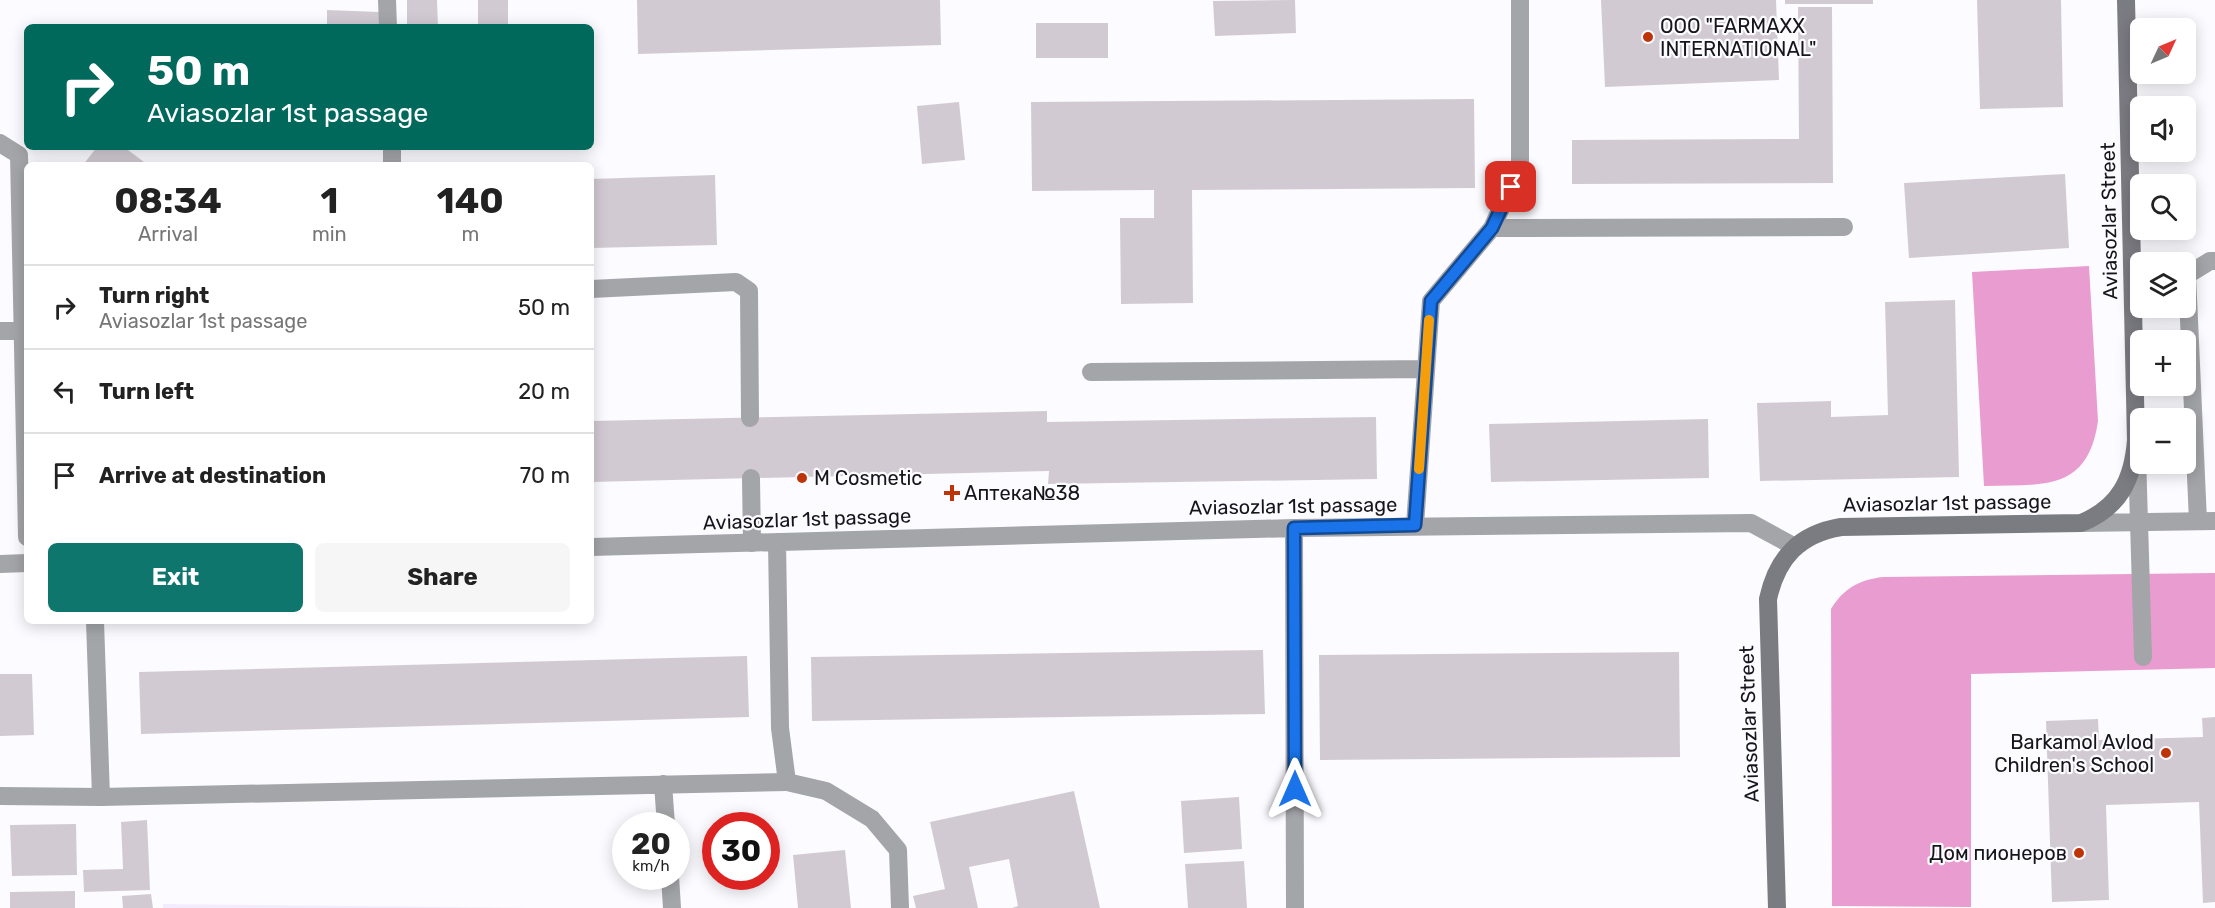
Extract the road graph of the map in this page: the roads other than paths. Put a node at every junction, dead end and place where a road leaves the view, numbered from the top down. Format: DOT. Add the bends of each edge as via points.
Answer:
graph roads {
  1 [pos="387,0"];
  2 [pos="1520,0"];
  3 [pos="2126,0"];
  4 [pos="388,24"];
  5 [pos="0,143"];
  6 [pos="1845,226"];
  7 [pos="1492,228"];
  8 [pos="2215,261"];
  9 [pos="594,289"];
  10 [pos="23,331"];
  11 [pos="0,332"];
  12 [pos="1426,369"];
  13 [pos="1091,372"];
  14 [pos="24,382"];
  15 [pos="2135,408"];
  16 [pos="750,418"];
  17 [pos="2131,474"];
  18 [pos="2137,474"];
  19 [pos="751,478"];
  20 [pos="2120,497"];
  21 [pos="2207,521"];
  22 [pos="2139,522"];
  23 [pos="2081,523"];
  24 [pos="1415,525"];
  25 [pos="1294,528"];
  26 [pos="777,542"];
  27 [pos="752,543"];
  28 [pos="594,547"];
  29 [pos="1795,547"];
  30 [pos="24,563"];
  31 [pos="0,564"];
  32 [pos="95,624"];
  33 [pos="2143,657"];
  34 [pos="787,782"];
  35 [pos="663,784"];
  36 [pos="0,796"];
  37 [pos="101,797"];
  38 [pos="665,812"];
  39 [pos="671,890"];
  40 [pos="672,908"];
  41 [pos="900,908"];
  42 [pos="1295,908"];
  43 [pos="1777,908"];
  1 -- 4 [label="street"];
  2 -- 7 [label="street" via="1520,166"];
  3 -- 15 [label="main road, Aviasozlar Street"];
  5 -- 10 [label="street" via="19,155"];
  6 -- 7 [label="street"];
  7 -- 12 [label="street" via="1431,301"];
  8 -- 21 [label="street" via="2187,275"];
  9 -- 16 [label="street" via="736,282 749,291"];
  10 -- 11 [label="street"];
  10 -- 14 [label="street"];
  12 -- 13 [label="street"];
  12 -- 24 [label="street"];
  17 -- 20 [label="main road, Aviasozlar Street"];
  18 -- 22 [label="street, Aviasozlar Street"];
  19 -- 27 [label="street"];
  20 -- 23 [label="main road, Aviasozlar 1st passage" via="2102,513"];
  21 -- 22 [label="street"];
  22 -- 23 [label="street"];
  22 -- 33 [label="street, Aviasozlar Street"];
  23 -- 29 [label="main road, Aviasozlar 1st passage" via="1841,527 1817,532"];
  24 -- 25 [label="street, Aviasozlar 1st passage"];
  24 -- 29 [label="street, Aviasozlar 1st passage" via="1751,523"];
  25 -- 26 [label="street, Aviasozlar 1st passage"];
  25 -- 42 [label="street"];
  26 -- 27 [label="street, Aviasozlar 1st passage"];
  26 -- 34 [label="street" via="780,728"];
  27 -- 28 [label="street, Aviasozlar 1st passage"];
  29 -- 43 [label="main road, Aviasozlar Street" via="1776,571 1768,599"];
  30 -- 31 [label="street"];
  32 -- 37 [label="street"];
  34 -- 35 [label="street"];
  34 -- 41 [label="street" via="826,791 872,819 897,850"];
  35 -- 37 [label="street"];
  35 -- 38 [label="street"];
  36 -- 37 [label="street"];
  39 -- 40 [label="street"];
}
